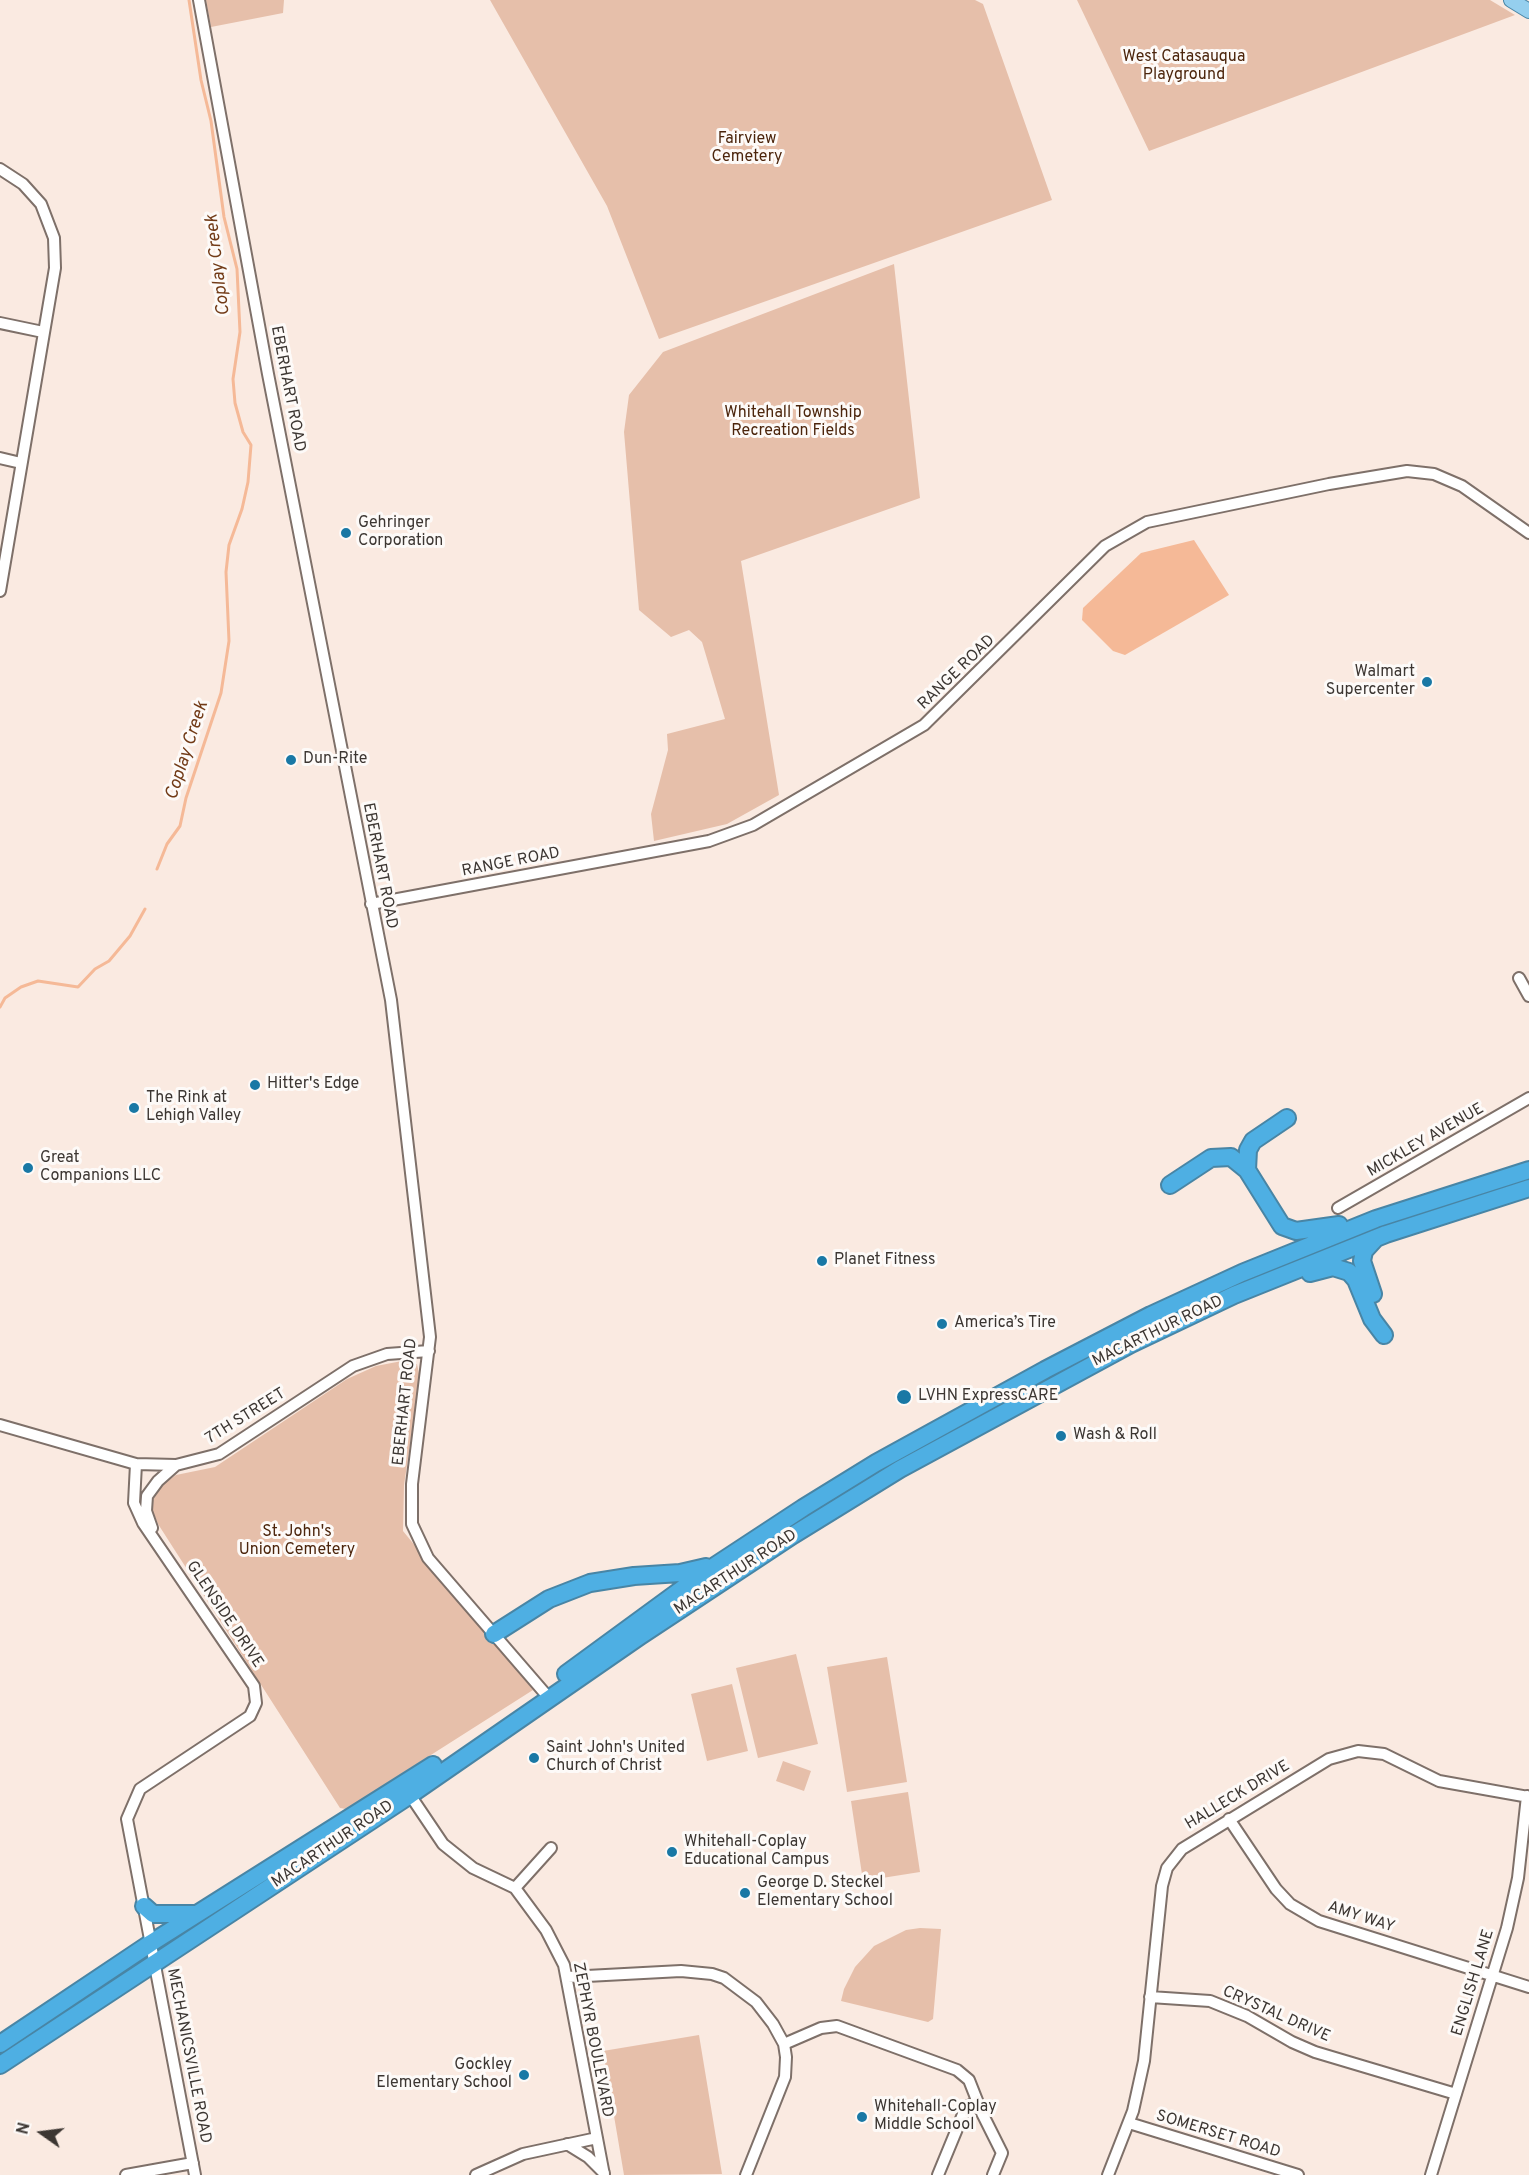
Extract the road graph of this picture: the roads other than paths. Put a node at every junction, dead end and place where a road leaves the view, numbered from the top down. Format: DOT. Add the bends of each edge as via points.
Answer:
graph roads {
  1 [pos="199,0"];
  2 [pos="1511,0"];
  3 [pos="1529,11"];
  4 [pos="0,169"];
  5 [pos="0,323"];
  6 [pos="43,332"];
  7 [pos="0,458"];
  8 [pos="21,463"];
  9 [pos="1529,533"];
  10 [pos="0,591"];
  11 [pos="371,904"];
  12 [pos="1519,978"];
  13 [pos="1529,996"];
  14 [pos="1529,1098"];
  15 [pos="1287,1118"];
  16 [pos="1247,1170"];
  17 [pos="1529,1170"];
  18 [pos="1170,1185"];
  19 [pos="1529,1188"];
  20 [pos="1338,1208"];
  21 [pos="1358,1225"];
  22 [pos="1377,1238"];
  23 [pos="1267,1281"];
  24 [pos="429,1351"];
  25 [pos="0,1425"];
  26 [pos="136,1464"];
  27 [pos="176,1466"];
  28 [pos="153,1538"];
  29 [pos="731,1555"];
  30 [pos="494,1634"];
  31 [pos="546,1694"];
  32 [pos="410,1795"];
  33 [pos="1528,1797"];
  34 [pos="1229,1819"];
  35 [pos="551,1848"];
  36 [pos="515,1888"];
  37 [pos="144,1906"];
  38 [pos="198,1914"];
  39 [pos="151,1943"];
  40 [pos="156,1963"];
  41 [pos="1493,1975"];
  42 [pos="568,1977"];
  43 [pos="1529,1987"];
  44 [pos="1150,1997"];
  45 [pos="0,2044"];
  46 [pos="784,2044"];
  47 [pos="0,2065"];
  48 [pos="1456,2094"];
  49 [pos="977,2102"];
  50 [pos="1129,2123"];
  51 [pos="597,2138"];
  52 [pos="567,2144"];
  53 [pos="193,2163"];
  54 [pos="604,2174"];
  55 [pos="126,2175"];
  56 [pos="195,2175"];
  57 [pos="476,2175"];
  58 [pos="746,2175"];
  59 [pos="938,2175"];
  60 [pos="993,2175"];
  61 [pos="1108,2175"];
  62 [pos="1298,2175"];
  63 [pos="1431,2175"];
  1 -- 11 [label="street, EBERHART ROAD"];
  2 -- 3 [label="main road"];
  4 -- 6 [label="street" via="23,184 41,204 54,238 55,268"];
  5 -- 6 [label="street"];
  6 -- 8 [label="street"];
  7 -- 8 [label="street"];
  8 -- 10 [label="street"];
  9 -- 11 [label="street, RANGE ROAD" via="1462,486 1434,474 1407,471 1147,522 1105,546 924,725 753,825 709,841"];
  11 -- 24 [label="street, EBERHART ROAD" via="391,999"];
  12 -- 13 [label="street"];
  14 -- 20 [label="street, MICKLEY AVENUE"];
  15 -- 16 [label="highway" via="1253,1141 1248,1150"];
  16 -- 18 [label="highway" via="1231,1157 1216,1156"];
  16 -- 21 [label="highway" via="1276,1220 1290,1230"];
  17 -- 21 [label="highway, MACARTHUR ROAD"];
  19 -- 22 [label="highway, MACARTHUR ROAD"];
  21 -- 29 [label="highway, MACARTHUR ROAD" via="1196,1293 1045,1370 876,1463"];
  22 -- 23 [label="highway, MACARTHUR ROAD"];
  22 -- 23 [label="highway" via="1364,1251 1362,1261 1384,1335 1372,1319 1356,1280 1344,1269 1328,1267 1286,1282"];
  23 -- 31 [label="highway, MACARTHUR ROAD" via="1131,1344 900,1469"];
  24 -- 27 [label="street, 7TH STREET" via="387,1354 353,1366 219,1454"];
  24 -- 30 [label="street, EBERHART ROAD" via="412,1484 412,1524 428,1558"];
  25 -- 26 [label="street, 7TH STREET"];
  26 -- 27 [label="street, 7TH STREET"];
  26 -- 28 [label="street, GLENSIDE DRIVE" via="134,1503"];
  27 -- 28 [label="street" via="158,1480 147,1496 146,1511"];
  28 -- 37 [label="street, GLENSIDE DRIVE" via="254,1686 256,1703 250,1716 140,1789 127,1819"];
  29 -- 30 [label="highway" via="694,1571 611,1578 569,1590"];
  29 -- 31 [label="highway, MACARTHUR ROAD"];
  30 -- 31 [label="street, EBERHART ROAD"];
  31 -- 32 [label="highway, MACARTHUR ROAD"];
  31 -- 38 [label="highway, MACARTHUR ROAD"];
  32 -- 36 [label="street, ZEPHYR BOULEVARD" via="443,1844 473,1868"];
  32 -- 40 [label="highway, MACARTHUR ROAD"];
  33 -- 34 [label="street, HALLECK DRIVE" via="1439,1781 1384,1754 1358,1751 1329,1759"];
  33 -- 41 [label="street, ENGLISH LANE" via="1513,1903"];
  34 -- 41 [label="street, AMY WAY" via="1263,1873 1300,1910 1334,1928"];
  34 -- 44 [label="street, HALLECK DRIVE" via="1189,1843 1167,1868"];
  35 -- 36 [label="street"];
  36 -- 42 [label="street, ZEPHYR BOULEVARD" via="546,1930"];
  37 -- 38 [label="highway" via="153,1914"];
  37 -- 39 [label="street, GLENSIDE DRIVE"];
  38 -- 39 [label="highway, MACARTHUR ROAD"];
  39 -- 40 [label="street, MECHANICSVILLE ROAD"];
  39 -- 45 [label="highway, MACARTHUR ROAD"];
  40 -- 47 [label="highway, MACARTHUR ROAD"];
  40 -- 53 [label="street, MECHANICSVILLE ROAD"];
  41 -- 43 [label="street"];
  41 -- 48 [label="street, ENGLISH LANE"];
  42 -- 46 [label="street" via="681,1971 724,1978 756,2002"];
  42 -- 51 [label="street, ZEPHYR BOULEVARD"];
  44 -- 48 [label="street, CRYSTAL DRIVE" via="1210,2001 1315,2052"];
  44 -- 50 [label="street, HALLECK DRIVE" via="1144,2061"];
  46 -- 49 [label="street" via="821,2028 854,2030 957,2070 969,2080"];
  46 -- 58 [label="street" via="785,2078"];
  48 -- 63 [label="street, ENGLISH LANE"];
  49 -- 59 [label="street" via="966,2107"];
  49 -- 60 [label="street" via="1002,2153"];
  50 -- 61 [label="street, HALLECK DRIVE"];
  50 -- 62 [label="street, SOMERSET ROAD"];
  51 -- 52 [label="street"];
  51 -- 54 [label="street, ZEPHYR BOULEVARD"];
  52 -- 54 [label="street" via="588,2157"];
  52 -- 57 [label="street" via="523,2154"];
  53 -- 55 [label="street"];
  53 -- 56 [label="street, MECHANICSVILLE ROAD"];
}
